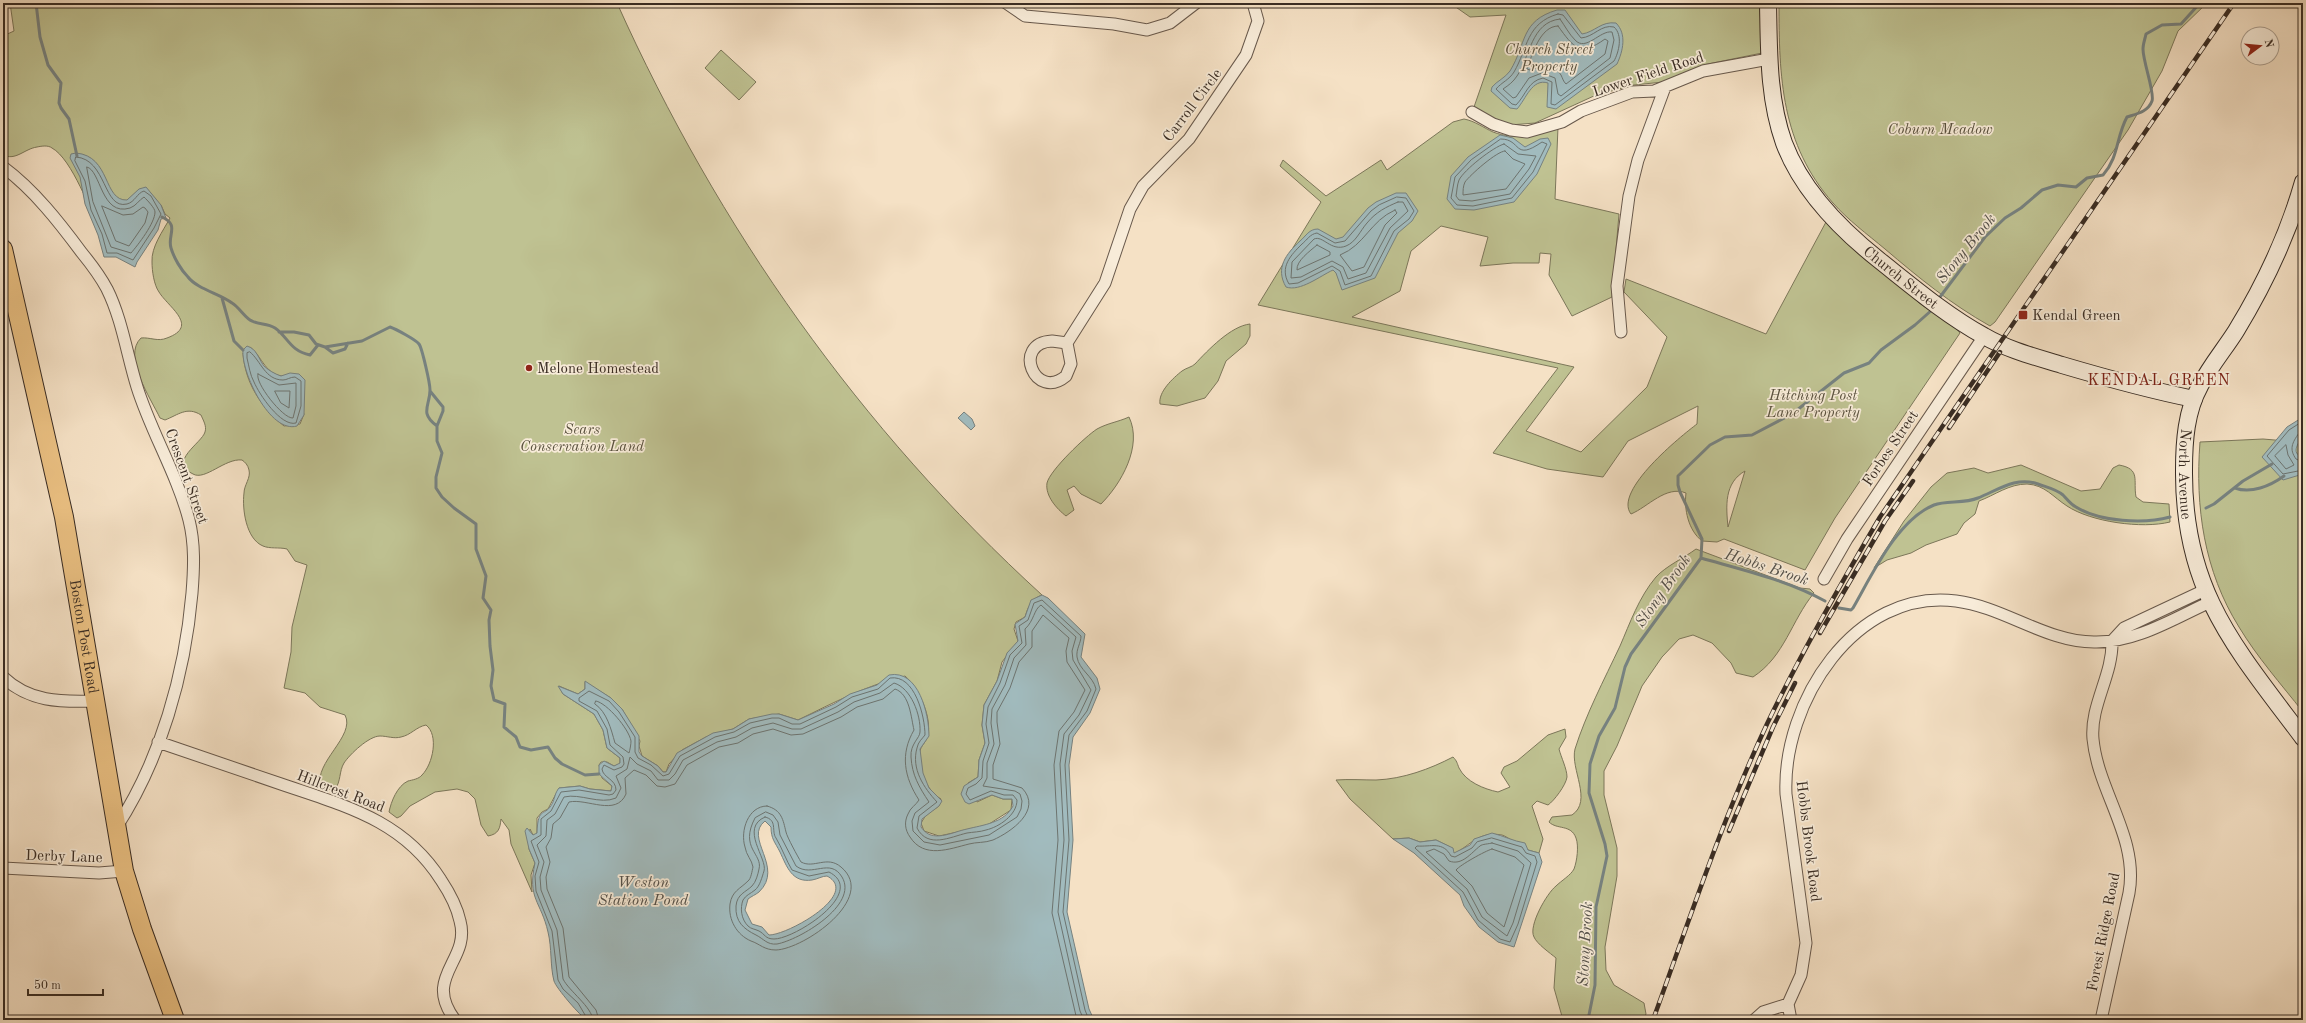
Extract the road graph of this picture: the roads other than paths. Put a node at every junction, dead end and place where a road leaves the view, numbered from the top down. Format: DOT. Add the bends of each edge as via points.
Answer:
graph roads {
  1 [pos="1006,3"];
  2 [pos="1196,3"];
  3 [pos="1253,3"];
  4 [pos="1768,3"];
  5 [pos="1769,59"];
  6 [pos="1665,87"];
  7 [pos="1472,112"];
  8 [pos="3,167"];
  9 [pos="2303,183"];
  10 [pos="3,249"];
  11 [pos="1621,332"];
  12 [pos="1984,336"];
  13 [pos="1067,343"];
  14 [pos="2194,399"];
  15 [pos="1824,579"];
  16 [pos="2207,596"];
  17 [pos="2112,641"];
  18 [pos="3,678"];
  19 [pos="94,702"];
  20 [pos="2303,738"];
  21 [pos="158,742"];
  22 [pos="116,828"];
  23 [pos="3,868"];
  24 [pos="124,871"];
  25 [pos="1788,1004"];
  26 [pos="175,1020"];
  27 [pos="455,1020"];
  28 [pos="1754,1020"];
  29 [pos="1791,1020"];
  30 [pos="2102,1020"];
  1 -- 2 [label="street" via="1025,16 1114,24 1147,30 1170,22"];
  3 -- 13 [label="street, Carroll Circle" via="1258,20 1246,55 1189,139 1143,186 1130,209 1105,283"];
  4 -- 5 [label="street, Church Street"];
  5 -- 6 [label="street, Lower Field Road" via="1703,71"];
  5 -- 12 [label="street, Church Street" via="1773,103 1778,124 1792,161 1809,190 1847,232 1870,252 1940,308"];
  6 -- 7 [label="street, Lower Field Road" via="1654,91 1632,92 1581,111 1562,122 1528,132 1493,124"];
  6 -- 11 [label="street" via="1638,160 1628,196 1617,286"];
  8 -- 21 [label="street, Crescent Street" via="31,191 64,229 107,289 141,399 189,518 194,556 190,616 174,693"];
  9 -- 14 [label="street, North Avenue" via="2286,234 2266,276"];
  10 -- 19 [label="main road, Boston Post Road" via="59,490"];
  12 -- 14 [label="street, Church Street" via="2029,355 2127,384"];
  12 -- 15 [label="street, Forbes Street" via="1847,539"];
  14 -- 16 [label="street, North Avenue" via="2185,447 2185,503 2191,546"];
  16 -- 17 [label="street" via="2124,628"];
  16 -- 20 [label="street, North Avenue" via="2231,640"];
  17 -- 25 [label="street, Hobbs Brook Road" via="2072,640 1975,605 1937,600 1911,603 1885,613 1869,622 1842,646 1830,660 1809,696 1792,739 1787,762 1788,808 1806,943 1801,975"];
  17 -- 30 [label="street, Forest Ridge Road" via="2110,664 2094,716 2093,740 2126,841 2131,872 2129,893"];
  18 -- 19 [label="street" via="34,697 66,702"];
  19 -- 22 [label="main road, Boston Post Road"];
  21 -- 22 [label="street, Crescent Street" via="134,800"];
  21 -- 27 [label="street, Hillcrest Road" via="363,813 401,835 418,850 445,886 460,920 461,943 443,987 447,1010"];
  22 -- 24 [label="main road, Boston Post Road"];
  23 -- 24 [label="street, Derby Lane" via="99,873"];
  24 -- 26 [label="main road, Boston Post Road"];
  25 -- 28 [label="street" via="1763,1012"];
  25 -- 29 [label="street"];
}
